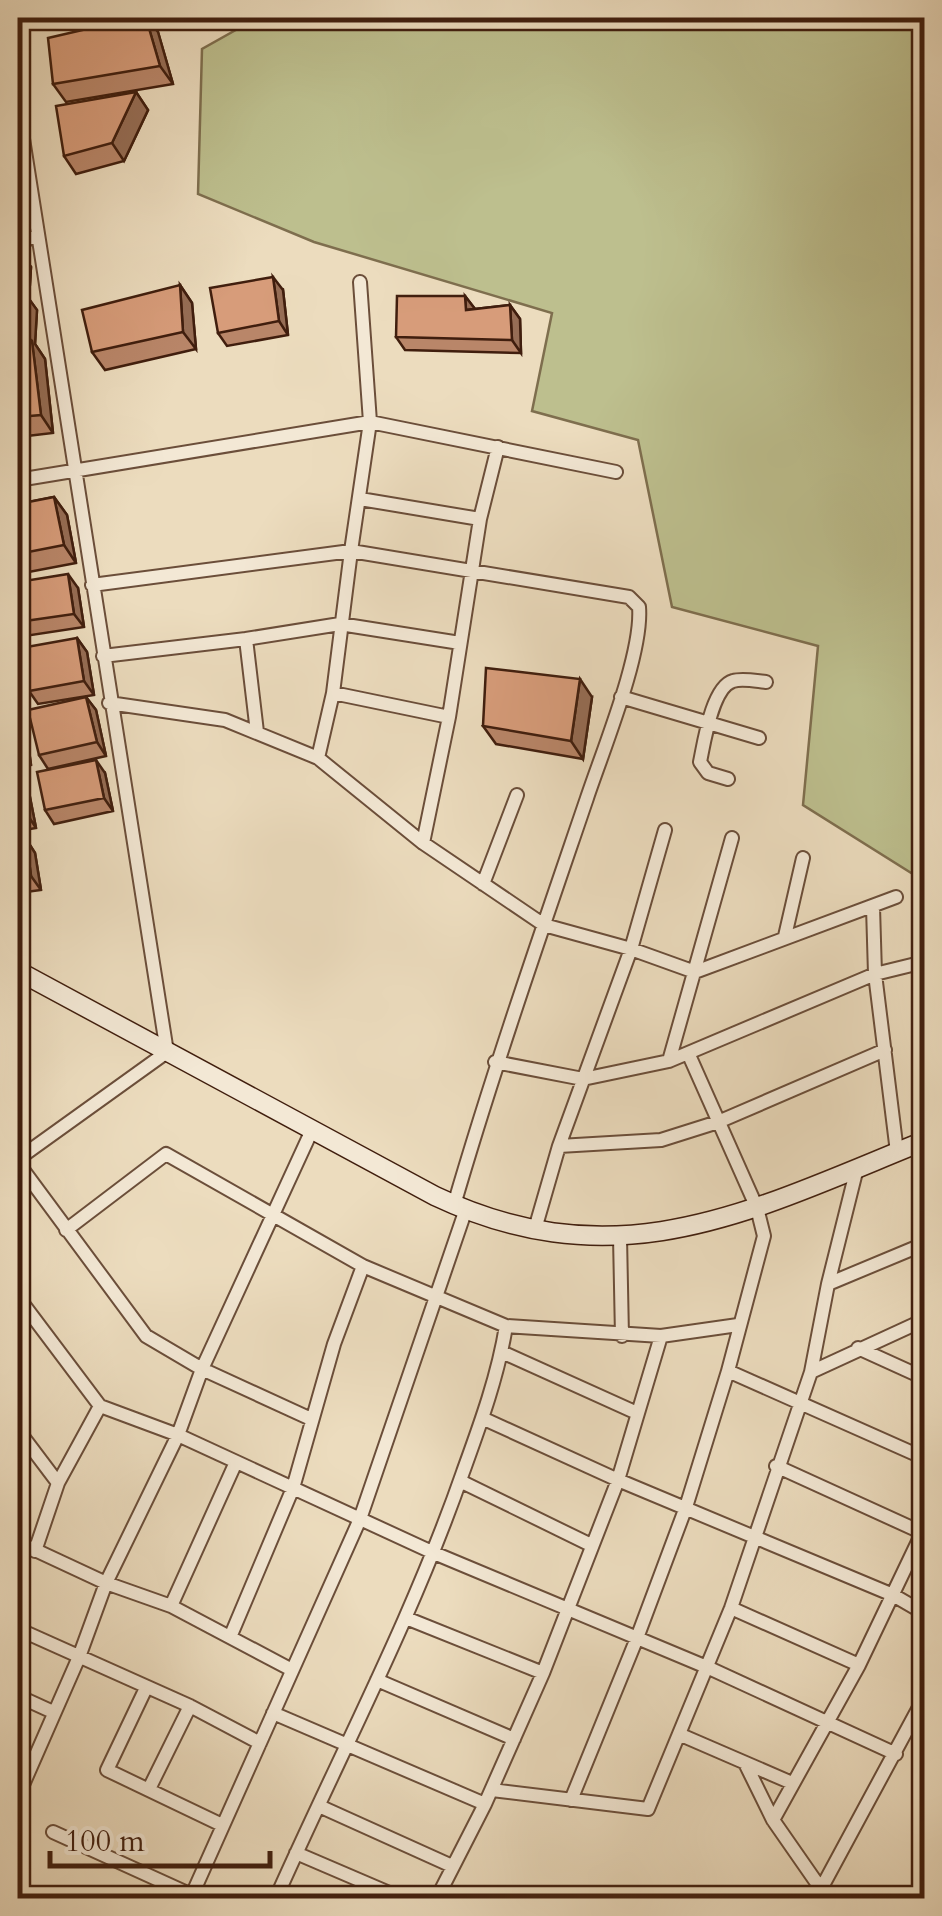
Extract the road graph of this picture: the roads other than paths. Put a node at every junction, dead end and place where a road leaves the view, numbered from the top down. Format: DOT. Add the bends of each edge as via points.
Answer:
graph roads {
  1 [pos="18,108"];
  2 [pos="38,238"];
  3 [pos="18,240"];
  4 [pos="360,282"];
  5 [pos="370,422"];
  6 [pos="498,447"];
  7 [pos="75,472"];
  8 [pos="616,472"];
  9 [pos="18,480"];
  10 [pos="360,499"];
  11 [pos="480,519"];
  12 [pos="351,550"];
  13 [pos="472,571"];
  14 [pos="92,585"];
  15 [pos="340,624"];
  16 [pos="246,639"];
  17 [pos="460,643"];
  18 [pos="103,656"];
  19 [pos="766,682"];
  20 [pos="332,692"];
  21 [pos="621,697"];
  22 [pos="110,703"];
  23 [pos="449,717"];
  24 [pos="708,723"];
  25 [pos="257,732"];
  26 [pos="758,738"];
  27 [pos="318,758"];
  28 [pos="728,780"];
  29 [pos="517,795"];
  30 [pos="664,830"];
  31 [pos="732,838"];
  32 [pos="422,843"];
  33 [pos="803,858"];
  34 [pos="483,884"];
  35 [pos="896,897"];
  36 [pos="873,907"];
  37 [pos="544,925"];
  38 [pos="785,936"];
  39 [pos="631,949"];
  40 [pos="924,962"];
  41 [pos="18,971"];
  42 [pos="695,972"];
  43 [pos="875,974"];
  44 [pos="885,1050"];
  45 [pos="167,1052"];
  46 [pos="689,1055"];
  47 [pos="670,1061"];
  48 [pos="495,1062"];
  49 [pos="583,1079"];
  50 [pos="718,1122"];
  51 [pos="312,1130"];
  52 [pos="924,1141"];
  53 [pos="559,1146"];
  54 [pos="897,1152"];
  55 [pos="18,1161"];
  56 [pos="858,1168"];
  57 [pos="460,1207"];
  58 [pos="757,1208"];
  59 [pos="274,1213"];
  60 [pos="66,1230"];
  61 [pos="535,1230"];
  62 [pos="620,1238"];
  63 [pos="924,1244"];
  64 [pos="362,1266"];
  65 [pos="828,1284"];
  66 [pos="18,1297"];
  67 [pos="435,1298"];
  68 [pos="924,1320"];
  69 [pos="738,1325"];
  70 [pos="506,1326"];
  71 [pos="622,1336"];
  72 [pos="661,1336"];
  73 [pos="858,1348"];
  74 [pos="502,1352"];
  75 [pos="202,1369"];
  76 [pos="728,1372"];
  77 [pos="811,1372"];
  78 [pos="924,1378"];
  79 [pos="798,1401"];
  80 [pos="100,1406"];
  81 [pos="637,1413"];
  82 [pos="482,1418"];
  83 [pos="310,1419"];
  84 [pos="18,1430"];
  85 [pos="178,1436"];
  86 [pos="924,1458"];
  87 [pos="236,1462"];
  88 [pos="776,1466"];
  89 [pos="460,1480"];
  90 [pos="618,1480"];
  91 [pos="58,1482"];
  92 [pos="294,1488"];
  93 [pos="686,1507"];
  94 [pos="360,1519"];
  95 [pos="924,1531"];
  96 [pos="754,1535"];
  97 [pos="18,1542"];
  98 [pos="591,1544"];
  99 [pos="35,1551"];
  100 [pos="434,1553"];
  101 [pos="106,1583"];
  102 [pos="892,1594"];
  103 [pos="171,1606"];
  104 [pos="731,1608"];
  105 [pos="568,1610"];
  106 [pos="924,1613"];
  107 [pos="406,1618"];
  108 [pos="18,1629"];
  109 [pos="231,1635"];
  110 [pos="637,1638"];
  111 [pos="79,1657"];
  112 [pos="859,1665"];
  113 [pos="709,1668"];
  114 [pos="292,1670"];
  115 [pos="543,1673"];
  116 [pos="377,1680"];
  117 [pos="146,1688"];
  118 [pos="18,1696"];
  119 [pos="924,1698"];
  120 [pos="190,1706"];
  121 [pos="53,1712"];
  122 [pos="273,1712"];
  123 [pos="828,1722"];
  124 [pos="680,1735"];
  125 [pos="514,1739"];
  126 [pos="260,1743"];
  127 [pos="348,1744"];
  128 [pos="896,1754"];
  129 [pos="745,1763"];
  130 [pos="792,1784"];
  131 [pos="22,1787"];
  132 [pos="149,1789"];
  133 [pos="492,1790"];
  134 [pos="571,1800"];
  135 [pos="486,1804"];
  136 [pos="319,1806"];
  137 [pos="773,1820"];
  138 [pos="222,1824"];
  139 [pos="52,1832"];
  140 [pos="296,1854"];
  141 [pos="452,1866"];
  142 [pos="196,1897"];
  143 [pos="276,1898"];
  144 [pos="401,1898"];
  145 [pos="438,1898"];
  1 -- 2 [label="street"];
  2 -- 3 [label="street"];
  2 -- 7 [label="street"];
  4 -- 5 [label="street"];
  5 -- 6 [label="street"];
  5 -- 7 [label="street"];
  5 -- 10 [label="street"];
  6 -- 8 [label="street"];
  6 -- 11 [label="street"];
  7 -- 9 [label="street"];
  7 -- 14 [label="street"];
  10 -- 11 [label="street"];
  10 -- 12 [label="street"];
  11 -- 13 [label="street"];
  12 -- 13 [label="street"];
  12 -- 14 [label="street"];
  12 -- 15 [label="street"];
  13 -- 17 [label="street"];
  13 -- 21 [label="street" via="629,598 640,620"];
  14 -- 18 [label="street"];
  15 -- 16 [label="street"];
  15 -- 17 [label="street"];
  15 -- 20 [label="street"];
  16 -- 18 [label="street"];
  16 -- 25 [label="street"];
  17 -- 23 [label="street"];
  18 -- 22 [label="street"];
  19 -- 24 [label="street" via="735,680 722,688"];
  20 -- 23 [label="street"];
  20 -- 27 [label="street"];
  21 -- 24 [label="street"];
  21 -- 37 [label="street"];
  22 -- 25 [label="street" via="225,720"];
  22 -- 45 [label="street"];
  23 -- 32 [label="street"];
  24 -- 26 [label="street"];
  24 -- 28 [label="street" via="700,762"];
  25 -- 27 [label="street"];
  27 -- 32 [label="street"];
  29 -- 34 [label="street"];
  30 -- 39 [label="street"];
  31 -- 42 [label="street"];
  32 -- 34 [label="street"];
  33 -- 38 [label="street"];
  34 -- 37 [label="street"];
  35 -- 36 [label="street"];
  36 -- 38 [label="street"];
  36 -- 43 [label="street"];
  37 -- 39 [label="street"];
  37 -- 48 [label="street"];
  38 -- 42 [label="street"];
  39 -- 42 [label="street"];
  39 -- 49 [label="street"];
  40 -- 43 [label="street"];
  41 -- 45 [label="street"];
  42 -- 47 [label="street"];
  43 -- 44 [label="street"];
  43 -- 46 [label="street"];
  44 -- 50 [label="street"];
  44 -- 54 [label="street"];
  45 -- 51 [label="street"];
  45 -- 55 [label="street"];
  46 -- 47 [label="street"];
  46 -- 50 [label="street"];
  47 -- 49 [label="street"];
  48 -- 49 [label="street"];
  48 -- 57 [label="street"];
  49 -- 53 [label="street"];
  50 -- 53 [label="street" via="661,1140"];
  50 -- 58 [label="street"];
  51 -- 57 [label="street"];
  51 -- 59 [label="street"];
  52 -- 54 [label="street"];
  53 -- 61 [label="street"];
  54 -- 56 [label="street"];
  55 -- 60 [label="street"];
  56 -- 58 [label="street"];
  56 -- 65 [label="street"];
  57 -- 61 [label="street"];
  57 -- 67 [label="street"];
  58 -- 62 [label="street"];
  58 -- 69 [label="street" via="764,1236"];
  59 -- 60 [label="street" via="166,1154"];
  59 -- 64 [label="street"];
  59 -- 75 [label="street"];
  60 -- 75 [label="street" via="146,1336"];
  61 -- 62 [label="street"];
  62 -- 71 [label="street"];
  63 -- 65 [label="street"];
  64 -- 67 [label="street"];
  64 -- 83 [label="street"];
  65 -- 77 [label="street"];
  66 -- 80 [label="street"];
  67 -- 70 [label="street"];
  67 -- 94 [label="street"];
  68 -- 73 [label="street"];
  69 -- 72 [label="street"];
  69 -- 76 [label="street"];
  70 -- 71 [label="street"];
  70 -- 74 [label="street"];
  71 -- 72 [label="street"];
  72 -- 81 [label="street"];
  73 -- 77 [label="street"];
  73 -- 78 [label="street"];
  74 -- 81 [label="street"];
  74 -- 82 [label="street"];
  75 -- 83 [label="street"];
  75 -- 85 [label="street"];
  76 -- 79 [label="street"];
  76 -- 93 [label="street"];
  77 -- 79 [label="street"];
  79 -- 86 [label="street"];
  79 -- 88 [label="street"];
  80 -- 85 [label="street"];
  80 -- 91 [label="street"];
  81 -- 90 [label="street"];
  82 -- 89 [label="street"];
  82 -- 90 [label="street"];
  83 -- 92 [label="street"];
  84 -- 91 [label="street"];
  85 -- 87 [label="street"];
  85 -- 101 [label="street"];
  87 -- 92 [label="street"];
  87 -- 103 [label="street"];
  88 -- 95 [label="street"];
  88 -- 96 [label="street"];
  89 -- 98 [label="street"];
  89 -- 100 [label="street"];
  90 -- 93 [label="street"];
  90 -- 98 [label="street"];
  91 -- 99 [label="street"];
  92 -- 94 [label="street"];
  92 -- 109 [label="street"];
  93 -- 96 [label="street"];
  93 -- 110 [label="street"];
  94 -- 100 [label="street"];
  94 -- 114 [label="street"];
  95 -- 102 [label="street"];
  96 -- 102 [label="street"];
  96 -- 104 [label="street"];
  97 -- 99 [label="street"];
  98 -- 105 [label="street"];
  99 -- 101 [label="street"];
  100 -- 105 [label="street"];
  100 -- 107 [label="street"];
  101 -- 103 [label="street"];
  101 -- 111 [label="street"];
  102 -- 106 [label="street"];
  102 -- 112 [label="street"];
  103 -- 109 [label="street"];
  104 -- 112 [label="street"];
  104 -- 113 [label="street"];
  105 -- 110 [label="street"];
  105 -- 115 [label="street"];
  107 -- 115 [label="street"];
  107 -- 116 [label="street"];
  108 -- 111 [label="street"];
  109 -- 114 [label="street"];
  110 -- 113 [label="street"];
  110 -- 134 [label="street"];
  111 -- 117 [label="street"];
  111 -- 121 [label="street"];
  112 -- 123 [label="street"];
  113 -- 123 [label="street"];
  113 -- 124 [label="street"];
  114 -- 122 [label="street"];
  115 -- 125 [label="street"];
  116 -- 125 [label="street"];
  116 -- 127 [label="street"];
  117 -- 120 [label="street"];
  117 -- 132 [label="street" via="107,1770"];
  118 -- 121 [label="street"];
  119 -- 128 [label="street"];
  120 -- 126 [label="street"];
  120 -- 132 [label="street"];
  121 -- 131 [label="street"];
  122 -- 126 [label="street"];
  122 -- 127 [label="street"];
  123 -- 128 [label="street"];
  123 -- 130 [label="street"];
  124 -- 129 [label="street"];
  124 -- 134 [label="street" via="648,1810"];
  125 -- 133 [label="street"];
  126 -- 138 [label="street"];
  127 -- 135 [label="street"];
  127 -- 136 [label="street"];
  128 -- 137 [label="street" via="821,1889"];
  129 -- 130 [label="street"];
  129 -- 137 [label="street"];
  130 -- 137 [label="street"];
  132 -- 138 [label="street"];
  133 -- 134 [label="street"];
  133 -- 135 [label="street"];
  135 -- 141 [label="street"];
  136 -- 140 [label="street"];
  136 -- 141 [label="street"];
  138 -- 142 [label="street"];
  139 -- 142 [label="street"];
  140 -- 143 [label="street"];
  140 -- 144 [label="street"];
  141 -- 145 [label="street"];
}
